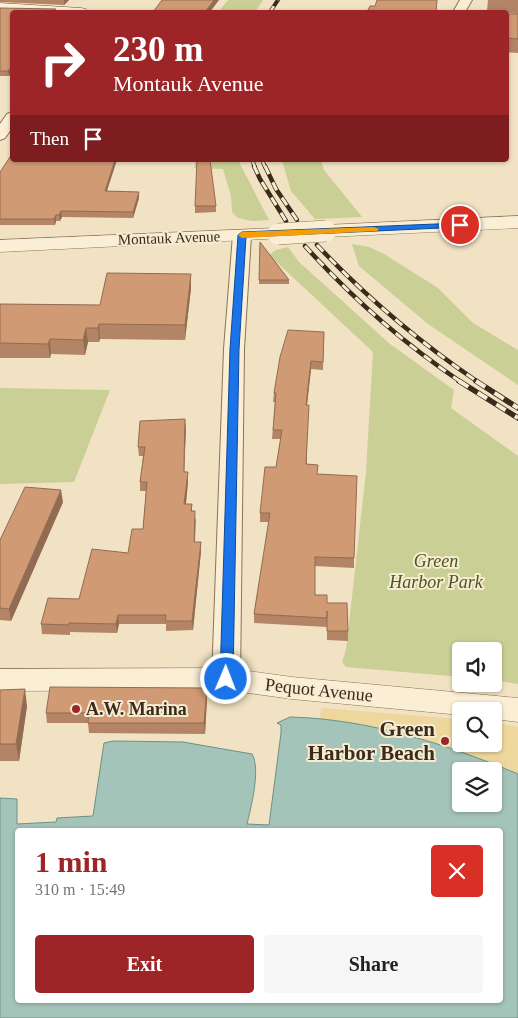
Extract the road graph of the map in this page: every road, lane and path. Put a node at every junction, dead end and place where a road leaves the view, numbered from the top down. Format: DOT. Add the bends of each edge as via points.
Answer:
graph roads {
  1 [pos="0,7"];
  2 [pos="49,10"];
  3 [pos="10,120"];
  4 [pos="0,135"];
  5 [pos="518,222"];
  6 [pos="242,235"];
  7 [pos="0,246"];
  8 [pos="226,679"];
  9 [pos="0,680"];
  10 [pos="518,710"];
  1 -- 2 [label="street"];
  3 -- 4 [label="street"];
  5 -- 6 [label="street, Montauk Avenue, bridge"];
  6 -- 7 [label="street, Montauk Avenue"];
  6 -- 8 [label="street" via="234,349"];
  8 -- 9 [label="street, Pequot Avenue"];
  8 -- 10 [label="street, Pequot Avenue"];
}
